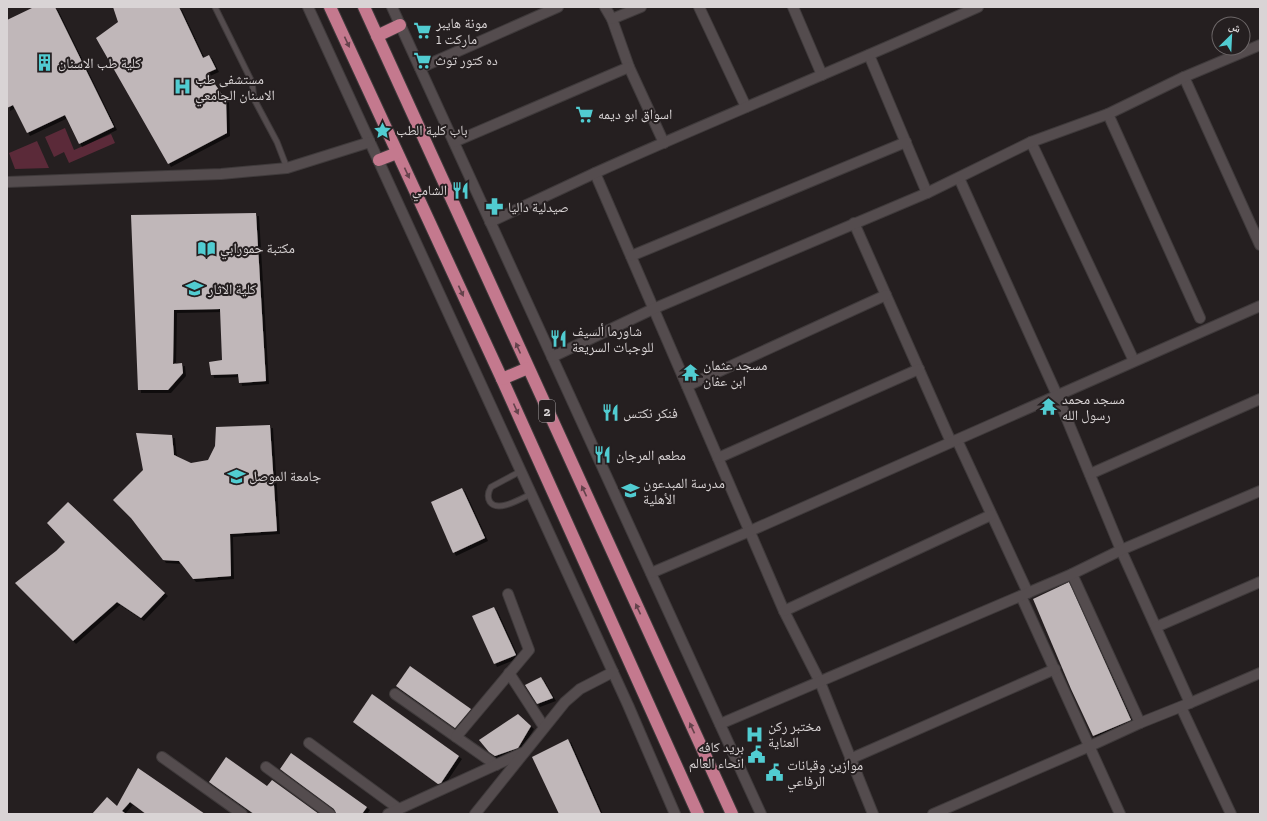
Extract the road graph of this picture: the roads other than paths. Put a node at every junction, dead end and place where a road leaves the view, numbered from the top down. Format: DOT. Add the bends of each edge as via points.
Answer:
graph roads {
  1 [pos="215,7"];
  2 [pos="308,7"];
  3 [pos="330,7"];
  4 [pos="364,7"];
  5 [pos="392,7"];
  6 [pos="558,7"];
  7 [pos="605,7"];
  8 [pos="641,7"];
  9 [pos="699,7"];
  10 [pos="793,7"];
  11 [pos="978,7"];
  12 [pos="612,19"];
  13 [pos="400,25"];
  14 [pos="377,36"];
  15 [pos="1260,45"];
  16 [pos="869,56"];
  17 [pos="629,67"];
  18 [pos="420,68"];
  19 [pos="822,75"];
  20 [pos="1184,77"];
  21 [pos="746,107"];
  22 [pos="1108,114"];
  23 [pos="370,142"];
  24 [pos="454,142"];
  25 [pos="906,142"];
  26 [pos="1031,142"];
  27 [pos="664,143"];
  28 [pos="397,153"];
  29 [pos="379,160"];
  30 [pos="287,168"];
  31 [pos="595,173"];
  32 [pos="959,178"];
  33 [pos="7,182"];
  34 [pos="927,193"];
  35 [pos="490,222"];
  36 [pos="854,223"];
  37 [pos="1260,245"];
  38 [pos="631,256"];
  39 [pos="886,295"];
  40 [pos="1260,306"];
  41 [pos="654,309"];
  42 [pos="1200,318"];
  43 [pos="552,357"];
  44 [pos="1134,361"];
  45 [pos="528,368"];
  46 [pos="919,369"];
  47 [pos="502,379"];
  48 [pos="687,386"];
  49 [pos="1057,395"];
  50 [pos="1260,399"];
  51 [pos="954,441"];
  52 [pos="718,458"];
  53 [pos="521,471"];
  54 [pos="1090,474"];
  55 [pos="1260,491"];
  56 [pos="531,494"];
  57 [pos="991,515"];
  58 [pos="750,531"];
  59 [pos="1121,550"];
  60 [pos="650,573"];
  61 [pos="1072,574"];
  62 [pos="1260,582"];
  63 [pos="508,594"];
  64 [pos="1024,594"];
  65 [pos="784,611"];
  66 [pos="1156,627"];
  67 [pos="1055,669"];
  68 [pos="613,672"];
  69 [pos="509,673"];
  70 [pos="1260,673"];
  71 [pos="820,682"];
  72 [pos="395,694"];
  73 [pos="1186,705"];
  74 [pos="1140,723"];
  75 [pos="720,724"];
  76 [pos="544,727"];
  77 [pos="456,737"];
  78 [pos="309,743"];
  79 [pos="1090,746"];
  80 [pos="523,752"];
  81 [pos="162,757"];
  82 [pos="850,759"];
  83 [pos="496,765"];
  84 [pos="266,767"];
  85 [pos="399,809"];
  86 [pos="242,814"];
  87 [pos="330,814"];
  88 [pos="388,814"];
  89 [pos="475,814"];
  90 [pos="675,814"];
  91 [pos="698,814"];
  92 [pos="732,814"];
  93 [pos="761,814"];
  94 [pos="873,814"];
  95 [pos="933,814"];
  96 [pos="1120,814"];
  97 [pos="1231,814"];
  1 -- 30 [label="lane" via="252,82 254,99 277,142"];
  2 -- 23 [label="street"];
  3 -- 28 [label="highway, 2, one-way"];
  4 -- 14 [label="highway, 2"];
  5 -- 13 [label="street"];
  6 -- 18 [label="street"];
  7 -- 12 [label="street"];
  8 -- 12 [label="street"];
  9 -- 21 [label="street"];
  10 -- 19 [label="street"];
  11 -- 16 [label="street"];
  12 -- 17 [label="street"];
  13 -- 14 [label="highway"];
  13 -- 18 [label="street"];
  45 -- 14 [label="highway, 2, one-way"];
  15 -- 20 [label="street"];
  16 -- 19 [label="street"];
  16 -- 25 [label="street"];
  17 -- 24 [label="street"];
  17 -- 27 [label="street"];
  18 -- 24 [label="street"];
  19 -- 21 [label="street"];
  20 -- 22 [label="street"];
  20 -- 37 [label="street"];
  21 -- 27 [label="street"];
  22 -- 26 [label="street"];
  22 -- 42 [label="street"];
  23 -- 29 [label="street"];
  23 -- 30 [label="street"];
  24 -- 35 [label="street"];
  25 -- 34 [label="street"];
  25 -- 38 [label="street"];
  26 -- 32 [label="street"];
  26 -- 44 [label="street"];
  27 -- 31 [label="street"];
  28 -- 29 [label="highway"];
  28 -- 47 [label="highway, 2, one-way"];
  29 -- 53 [label="street"];
  30 -- 33 [label="street" via="221,174"];
  31 -- 35 [label="street"];
  31 -- 38 [label="street"];
  32 -- 34 [label="street"];
  32 -- 49 [label="street"];
  34 -- 36 [label="street"];
  35 -- 43 [label="street"];
  36 -- 39 [label="street"];
  36 -- 41 [label="street"];
  38 -- 41 [label="street"];
  39 -- 46 [label="street"];
  39 -- 48 [label="street"];
  40 -- 44 [label="street"];
  41 -- 43 [label="street"];
  41 -- 48 [label="street"];
  43 -- 60 [label="street"];
  44 -- 49 [label="street"];
  45 -- 47 [label="highway"];
  92 -- 45 [label="highway, 2, one-way"];
  46 -- 51 [label="street"];
  46 -- 52 [label="street"];
  47 -- 91 [label="highway, 2, one-way"];
  48 -- 52 [label="street"];
  49 -- 51 [label="street"];
  49 -- 54 [label="street"];
  50 -- 54 [label="street"];
  51 -- 57 [label="street"];
  51 -- 58 [label="street"];
  52 -- 58 [label="street"];
  53 -- 56 [label="street"];
  53 -- 56 [label="lane" via="490,487 489,500 492,504 501,506"];
  54 -- 59 [label="street"];
  55 -- 59 [label="street"];
  56 -- 68 [label="street"];
  57 -- 64 [label="street"];
  57 -- 65 [label="street"];
  58 -- 60 [label="street"];
  58 -- 65 [label="street"];
  59 -- 61 [label="street"];
  59 -- 66 [label="street"];
  60 -- 75 [label="street"];
  61 -- 64 [label="street"];
  61 -- 74 [label="street"];
  62 -- 66 [label="street"];
  63 -- 69 [label="street" via="529,650"];
  64 -- 67 [label="street"];
  64 -- 71 [label="street"];
  65 -- 71 [label="street"];
  66 -- 73 [label="street"];
  67 -- 79 [label="street"];
  67 -- 82 [label="street"];
  68 -- 76 [label="street" via="580,689"];
  68 -- 90 [label="street"];
  69 -- 76 [label="street"];
  69 -- 77 [label="street"];
  70 -- 73 [label="street"];
  71 -- 75 [label="street"];
  71 -- 82 [label="street"];
  72 -- 77 [label="street"];
  73 -- 74 [label="street"];
  73 -- 97 [label="street"];
  74 -- 79 [label="street"];
  75 -- 93 [label="street"];
  76 -- 80 [label="street"];
  77 -- 83 [label="street"];
  78 -- 85 [label="street"];
  79 -- 95 [label="street"];
  79 -- 96 [label="street"];
  80 -- 83 [label="street"];
  80 -- 89 [label="street"];
  81 -- 86 [label="street"];
  82 -- 94 [label="street"];
  83 -- 85 [label="street"];
  84 -- 87 [label="street"];
  85 -- 88 [label="street"];
}
